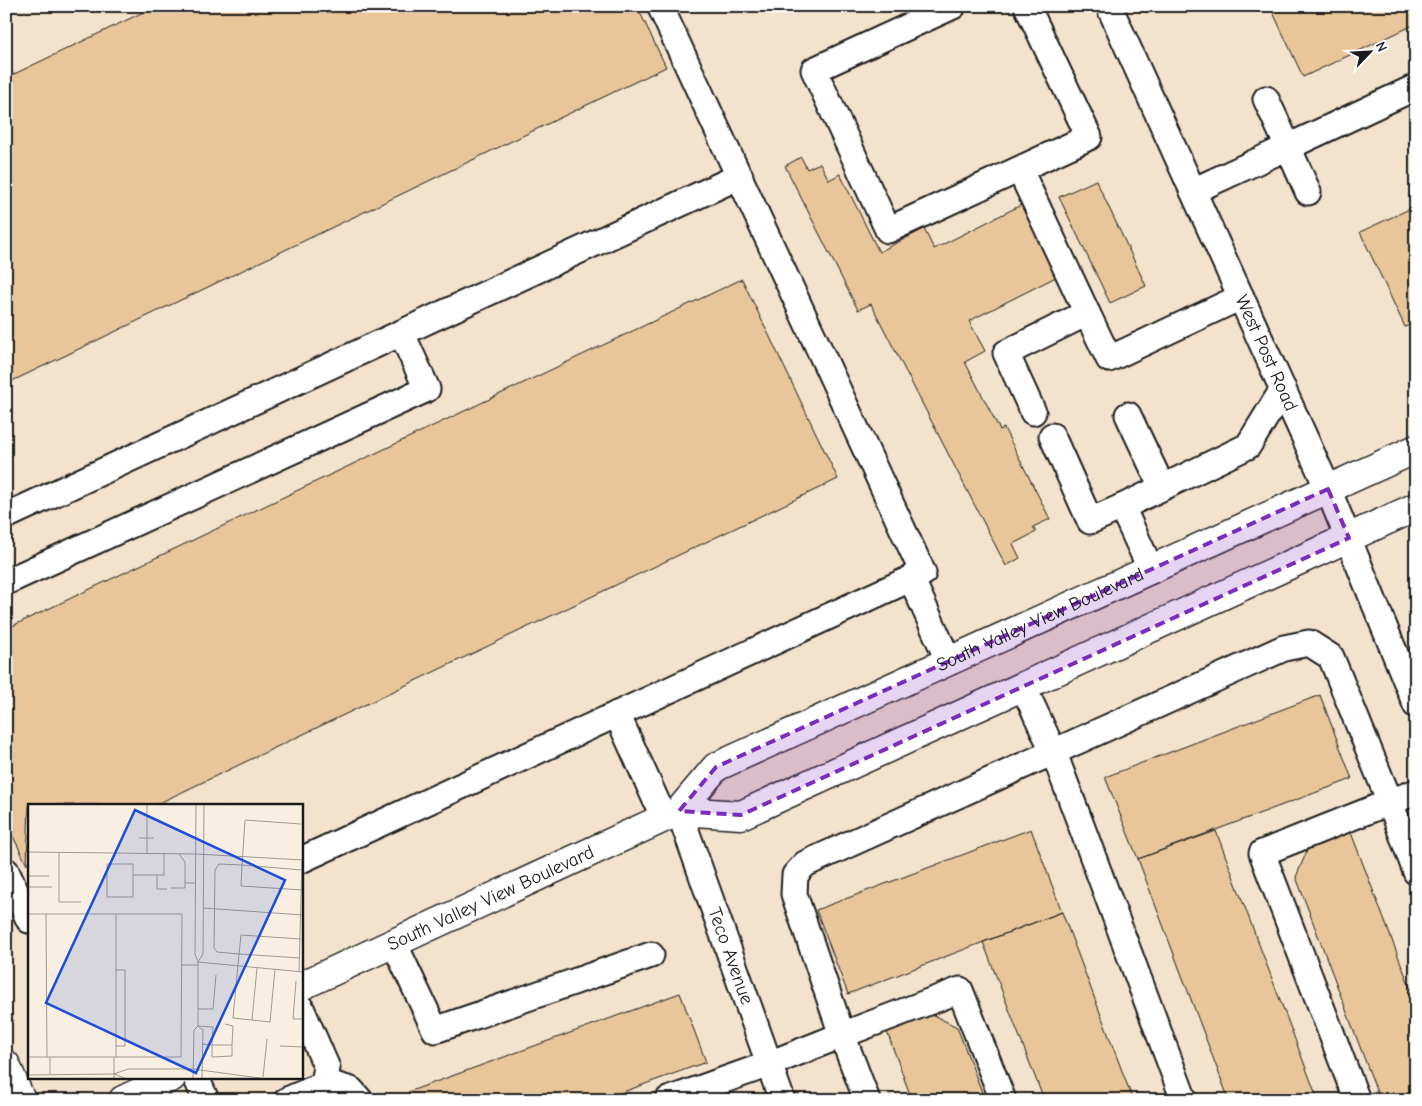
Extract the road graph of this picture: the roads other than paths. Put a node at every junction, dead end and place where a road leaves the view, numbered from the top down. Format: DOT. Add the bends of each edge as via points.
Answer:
graph roads {
  1 [pos="660,6"];
  2 [pos="953,6"];
  3 [pos="1027,6"];
  4 [pos="1109,6"];
  5 [pos="1416,87"];
  6 [pos="1266,99"];
  7 [pos="1288,147"];
  8 [pos="1020,170"];
  9 [pos="740,176"];
  10 [pos="1193,191"];
  11 [pos="1308,192"];
  12 [pos="1241,297"];
  13 [pos="1087,313"];
  14 [pos="402,334"];
  15 [pos="1283,389"];
  16 [pos="1033,412"];
  17 [pos="1128,415"];
  18 [pos="1052,436"];
  19 [pos="1416,449"];
  20 [pos="1162,487"];
  21 [pos="1328,489"];
  22 [pos="1122,507"];
  23 [pos="1416,508"];
  24 [pos="6,516"];
  25 [pos="1349,538"];
  26 [pos="1151,570"];
  27 [pos="911,578"];
  28 [pos="6,582"];
  29 [pos="949,662"];
  30 [pos="1023,686"];
  31 [pos="1416,705"];
  32 [pos="617,714"];
  33 [pos="1054,753"];
  34 [pos="1416,792"];
  35 [pos="1390,802"];
  36 [pos="671,814"];
  37 [pos="302,860"];
  38 [pos="6,871"];
  39 [pos="1416,872"];
  40 [pos="28,918"];
  41 [pos="394,943"];
  42 [pos="651,955"];
  43 [pos="302,986"];
  44 [pos="302,1010"];
  45 [pos="842,1035"];
  46 [pos="770,1064"];
  47 [pos="170,1078"];
  48 [pos="196,1078"];
  49 [pos="324,1082"];
  50 [pos="123,1100"];
  51 [pos="206,1100"];
  52 [pos="286,1100"];
  53 [pos="360,1100"];
  54 [pos="668,1100"];
  55 [pos="782,1100"];
  56 [pos="867,1100"];
  57 [pos="1003,1100"];
  58 [pos="1184,1100"];
  59 [pos="1357,1100"];
  1 -- 9 [label="street"];
  2 -- 8 [label="street" via="814,70 888,230"];
  3 -- 8 [label="street" via="1089,137"];
  4 -- 10 [label="street, West Post Road"];
  5 -- 7 [label="street"];
  6 -- 7 [label="street"];
  7 -- 10 [label="street"];
  7 -- 11 [label="street"];
  8 -- 13 [label="street"];
  9 -- 14 [label="street"];
  9 -- 27 [label="street" via="923,573"];
  10 -- 12 [label="street, West Post Road"];
  12 -- 13 [label="street" via="1109,359"];
  12 -- 15 [label="street, West Post Road"];
  13 -- 16 [label="street" via="1006,352"];
  14 -- 24 [label="street"];
  14 -- 28 [label="street" via="427,389"];
  15 -- 20 [label="street" via="1248,446"];
  15 -- 21 [label="street, West Post Road"];
  17 -- 20 [label="street"];
  18 -- 22 [label="street" via="1090,521"];
  19 -- 21 [label="main road, South Valley View Boulevard"];
  20 -- 22 [label="street"];
  21 -- 25 [label="street, West Post Road"];
  21 -- 26 [label="main road, South Valley View Boulevard"];
  22 -- 26 [label="street"];
  23 -- 25 [label="main road, South Valley View Boulevard"];
  25 -- 30 [label="main road, South Valley View Boulevard"];
  25 -- 31 [label="street, West Post Road"];
  26 -- 29 [label="main road, South Valley View Boulevard"];
  27 -- 29 [label="street"];
  27 -- 32 [label="street"];
  29 -- 36 [label="main road, South Valley View Boulevard" via="716,767"];
  30 -- 33 [label="street"];
  30 -- 36 [label="main road, South Valley View Boulevard" via="741,814"];
  32 -- 36 [label="street, Teco Avenue"];
  32 -- 37 [label="street"];
  33 -- 35 [label="street" via="1284,648 1309,643 1330,657"];
  33 -- 45 [label="street" via="805,864 795,875 794,894"];
  33 -- 58 [label="street"];
  34 -- 35 [label="street"];
  35 -- 39 [label="street"];
  35 -- 59 [label="street" via="1262,853"];
  36 -- 41 [label="main road, South Valley View Boulevard"];
  36 -- 46 [label="street, Teco Avenue"];
  38 -- 40 [label="street"];
  41 -- 42 [label="street" via="435,1030"];
  41 -- 43 [label="main road, South Valley View Boulevard"];
  44 -- 49 [label="street" via="327,1068"];
  45 -- 46 [label="street"];
  45 -- 56 [label="street"];
  45 -- 57 [label="street" via="960,990"];
  46 -- 54 [label="street"];
  46 -- 55 [label="street, Teco Avenue"];
  47 -- 50 [label="main road"];
  48 -- 51 [label="street"];
  49 -- 52 [label="street"];
  49 -- 53 [label="street" via="351,1090"];
}
